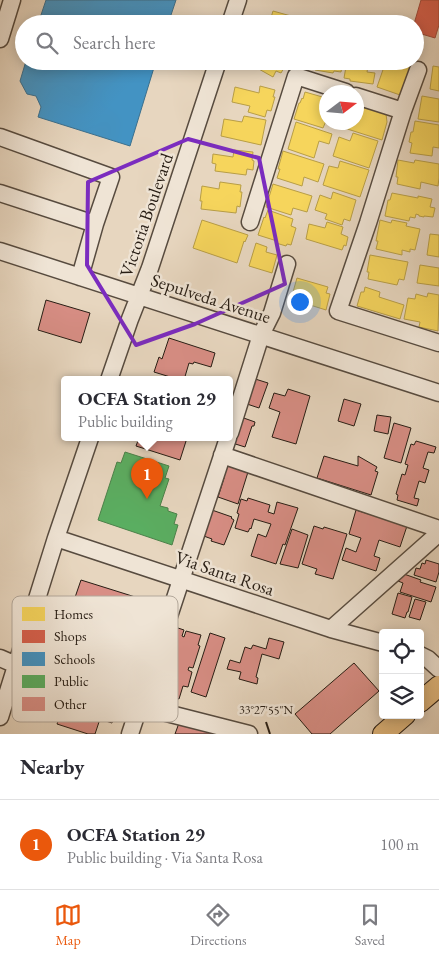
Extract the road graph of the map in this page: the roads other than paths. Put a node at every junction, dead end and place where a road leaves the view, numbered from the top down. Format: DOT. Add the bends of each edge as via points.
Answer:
graph roads {
  1 [pos="12,0"];
  2 [pos="238,0"];
  3 [pos="233,15"];
  4 [pos="0,39"];
  5 [pos="215,70"];
  6 [pos="418,70"];
  7 [pos="324,85"];
  8 [pos="364,99"];
  9 [pos="403,111"];
  10 [pos="0,138"];
  11 [pos="0,193"];
  12 [pos="250,222"];
  13 [pos="95,224"];
  14 [pos="0,251"];
  15 [pos="287,264"];
  16 [pos="80,277"];
  17 [pos="139,296"];
  18 [pos="261,335"];
  19 [pos="439,344"];
  20 [pos="110,376"];
  21 [pos="439,393"];
  22 [pos="233,424"];
  23 [pos="89,441"];
  24 [pos="227,441"];
  25 [pos="222,454"];
  26 [pos="439,529"];
  27 [pos="439,533"];
  28 [pos="56,538"];
  29 [pos="182,579"];
  30 [pos="38,596"];
  31 [pos="176,596"];
  32 [pos="331,630"];
  33 [pos="379,642"];
  34 [pos="424,657"];
  35 [pos="0,658"];
  36 [pos="12,663"];
  37 [pos="439,669"];
  38 [pos="12,678"];
  39 [pos="439,686"];
  40 [pos="424,699"];
  41 [pos="178,716"];
  42 [pos="0,717"];
  43 [pos="400,719"];
  44 [pos="134,722"];
  45 [pos="130,734"];
  46 [pos="249,734"];
  47 [pos="383,734"];
  1 -- 4 [label="street"];
  2 -- 3 [label="street"];
  5 -- 17 [label="street, Victoria Boulevard"];
  6 -- 9 [label="street"];
  7 -- 12 [label="street" via="296,76"];
  8 -- 9 [label="street"];
  9 -- 19 [label="street" via="338,311"];
  10 -- 13 [label="street" via="110,177"];
  11 -- 13 [label="street"];
  13 -- 16 [label="street"];
  14 -- 16 [label="street, Sepulveda Avenue"];
  15 -- 18 [label="street" via="272,313"];
  16 -- 17 [label="street, Sepulveda Avenue"];
  17 -- 18 [label="street, Sepulveda Avenue"];
  17 -- 20 [label="street, Victoria Boulevard"];
  18 -- 21 [label="street, Sepulveda Avenue"];
  18 -- 22 [label="street"];
  23 -- 28 [label="street"];
  24 -- 25 [label="street"];
  25 -- 26 [label="street"];
  25 -- 29 [label="street"];
  27 -- 32 [label="street"];
  28 -- 29 [label="street, Via Santa Rosa"];
  28 -- 30 [label="street"];
  29 -- 31 [label="street"];
  29 -- 32 [label="street, Via Santa Rosa"];
  32 -- 33 [label="street, Via Santa Rosa"];
  34 -- 37 [label="street"];
  35 -- 36 [label="street"];
  38 -- 42 [label="street"];
  39 -- 40 [label="main road"];
  41 -- 46 [label="street"];
  43 -- 47 [label="main road"];
  44 -- 45 [label="street"];
}
